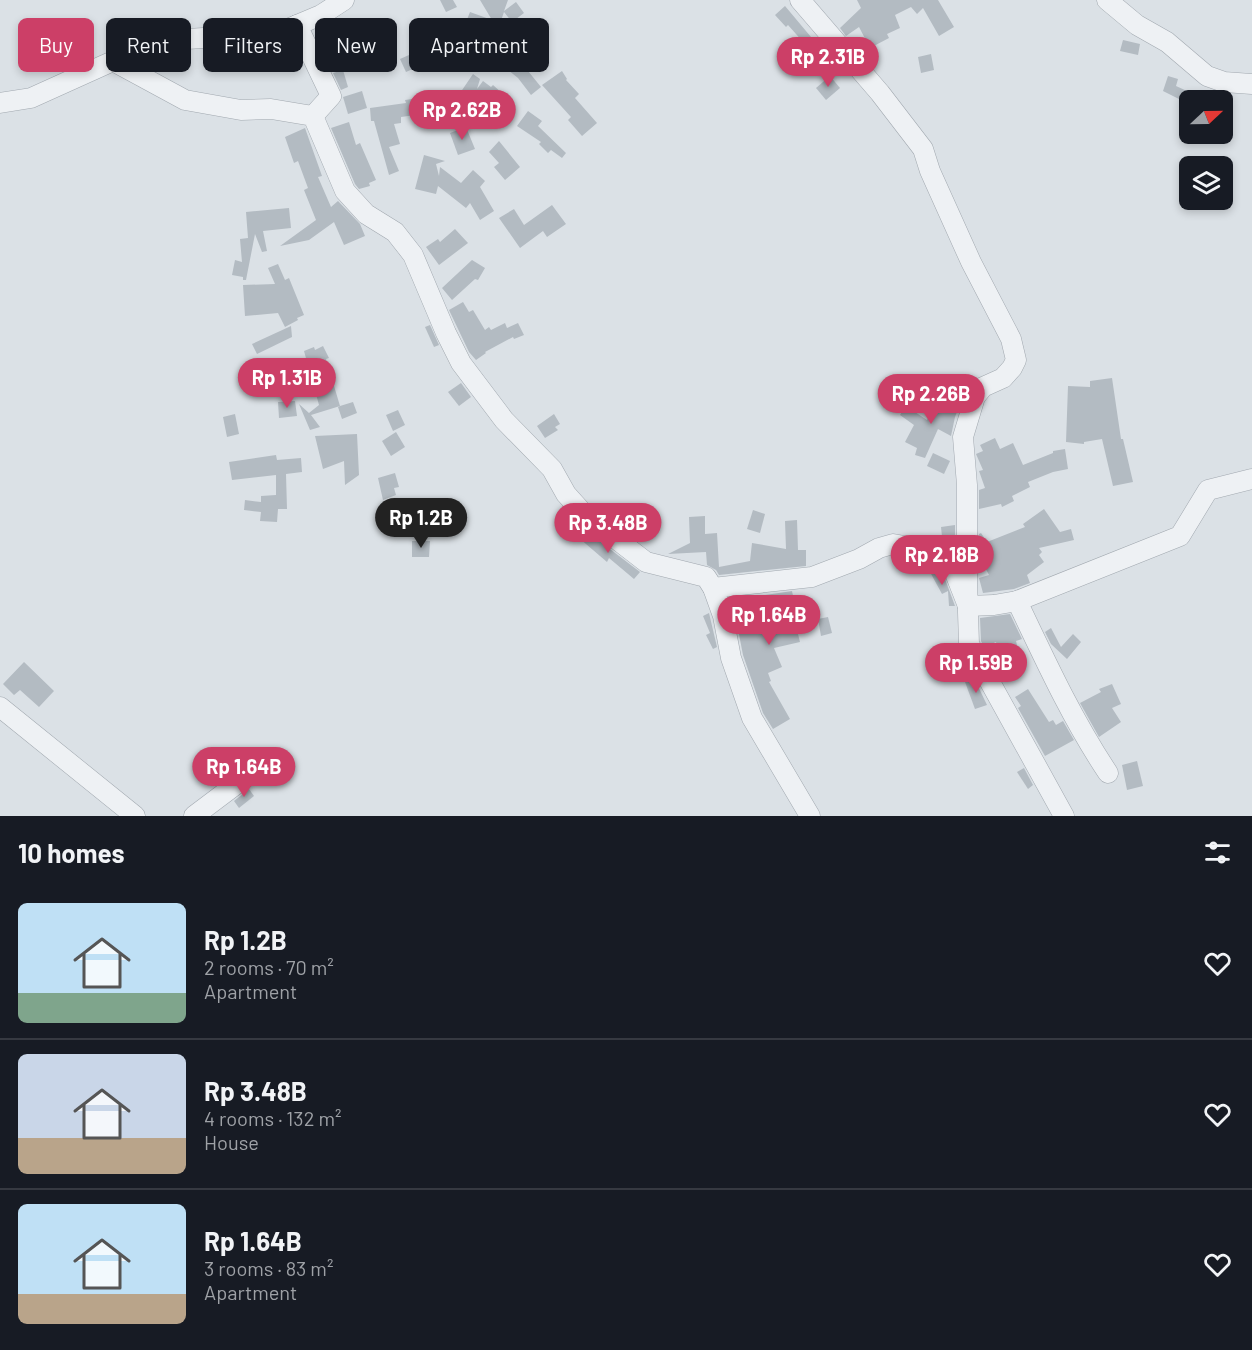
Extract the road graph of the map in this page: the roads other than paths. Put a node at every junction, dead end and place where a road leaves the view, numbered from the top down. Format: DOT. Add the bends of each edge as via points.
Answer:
graph roads {
  1 [pos="344,0"];
  2 [pos="1107,0"];
  3 [pos="802,1"];
  4 [pos="303,22"];
  5 [pos="303,38"];
  6 [pos="106,64"];
  7 [pos="133,72"];
  8 [pos="1252,84"];
  9 [pos="0,103"];
  10 [pos="313,116"];
  11 [pos="1252,479"];
  12 [pos="713,588"];
  13 [pos="1017,600"];
  14 [pos="968,606"];
  15 [pos="0,707"];
  16 [pos="255,770"];
  17 [pos="1108,773"];
  18 [pos="135,816"];
  19 [pos="194,816"];
  20 [pos="810,816"];
  21 [pos="1064,816"];
  1 -- 4 [label="street"];
  2 -- 8 [label="street" via="1207,76"];
  3 -- 14 [label="street" via="922,149 1011,339 1016,360 1003,378 982,387 963,437"];
  5 -- 10 [label="street" via="331,96"];
  6 -- 9 [label="street" via="31,98"];
  7 -- 10 [label="street" via="185,100"];
  10 -- 12 [label="street" via="345,191 366,214 395,232 413,255 461,363 504,420 552,469 566,494 584,514 646,562 706,578"];
  11 -- 13 [label="street" via="1208,490 1180,536"];
  12 -- 14 [label="street" via="812,577 893,544 922,549 945,561 955,573"];
  12 -- 20 [label="street" via="752,718"];
  13 -- 14 [label="street"];
  13 -- 17 [label="street" via="1054,680"];
  14 -- 21 [label="street" via="969,644"];
  15 -- 18 [label="street"];
  16 -- 19 [label="street"];
}
